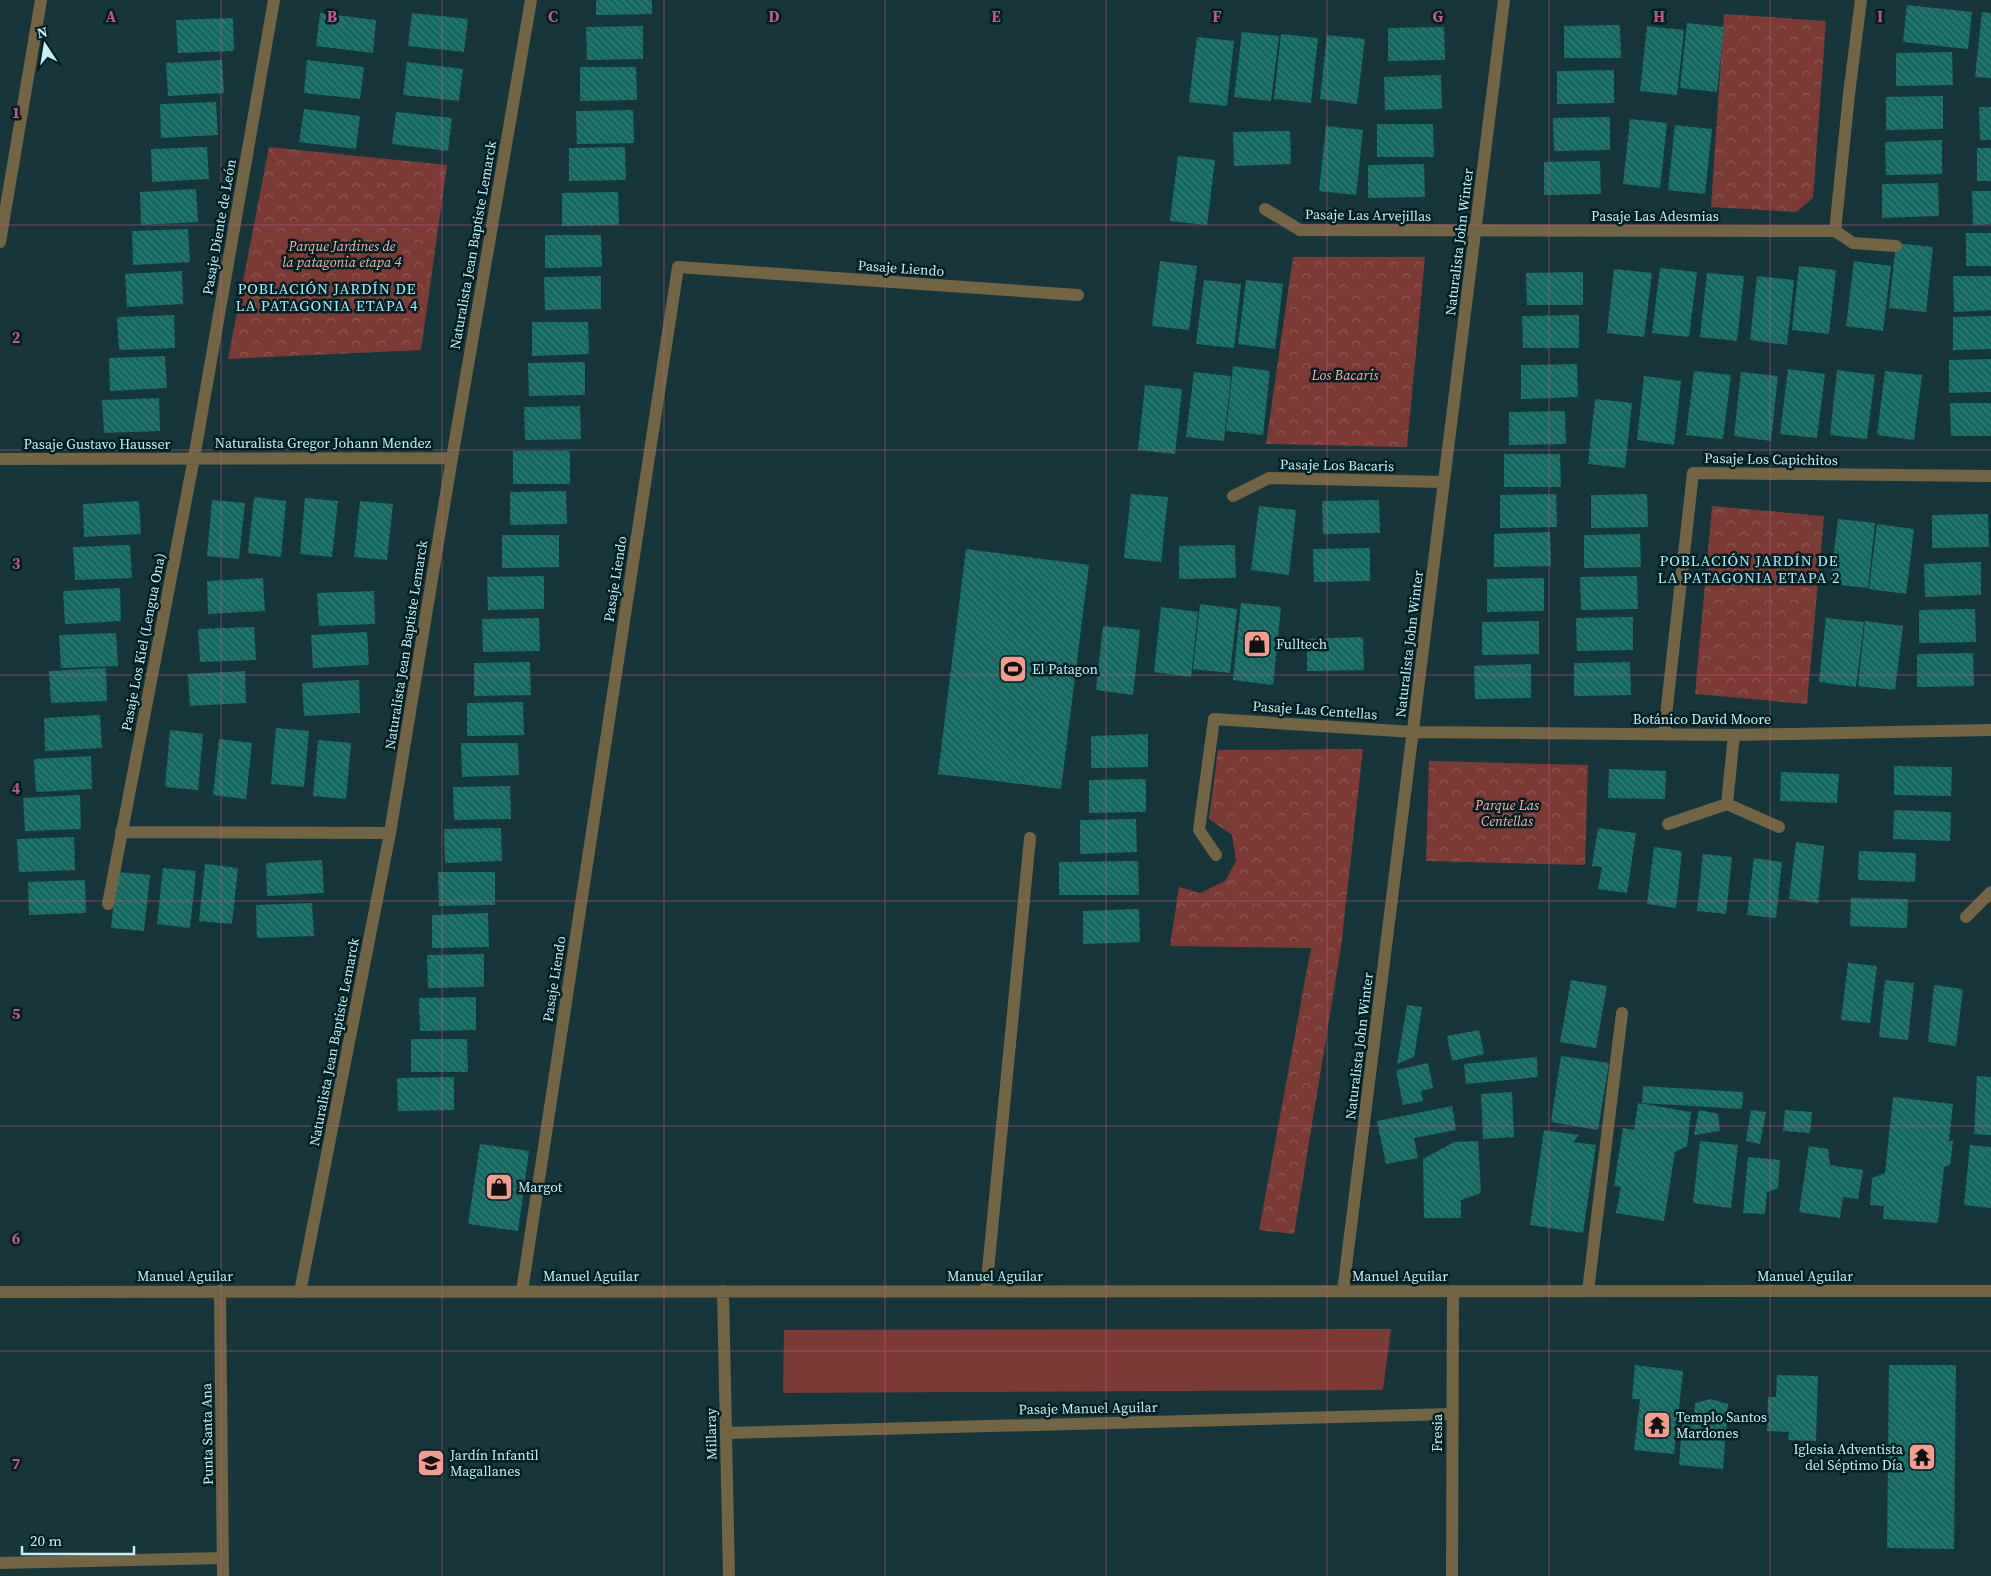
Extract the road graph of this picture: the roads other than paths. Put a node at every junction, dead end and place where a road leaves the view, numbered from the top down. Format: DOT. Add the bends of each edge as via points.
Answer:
graph roads {
  1 [pos="41,0"];
  2 [pos="274,0"];
  3 [pos="531,0"];
  4 [pos="1504,0"];
  5 [pos="1861,0"];
  6 [pos="1266,209"];
  7 [pos="1835,231"];
  8 [pos="1476,232"];
  9 [pos="0,242"];
  10 [pos="1896,246"];
  11 [pos="1078,295"];
  12 [pos="194,458"];
  13 [pos="452,458"];
  14 [pos="0,459"];
  15 [pos="1991,476"];
  16 [pos="1444,482"];
  17 [pos="1233,496"];
  18 [pos="1991,730"];
  19 [pos="1413,732"];
  20 [pos="1664,733"];
  21 [pos="1734,735"];
  22 [pos="1727,804"];
  23 [pos="1668,824"];
  24 [pos="1779,827"];
  25 [pos="121,832"];
  26 [pos="390,833"];
  27 [pos="1030,838"];
  28 [pos="1216,855"];
  29 [pos="1991,892"];
  30 [pos="108,904"];
  31 [pos="1966,917"];
  32 [pos="1622,1013"];
  33 [pos="1991,1290"];
  34 [pos="220,1291"];
  35 [pos="522,1291"];
  36 [pos="723,1291"];
  37 [pos="986,1291"];
  38 [pos="1343,1291"];
  39 [pos="1453,1291"];
  40 [pos="1588,1291"];
  41 [pos="0,1292"];
  42 [pos="300,1292"];
  43 [pos="1452,1414"];
  44 [pos="726,1433"];
  45 [pos="223,1558"];
  46 [pos="0,1563"];
  47 [pos="223,1576"];
  48 [pos="729,1576"];
  49 [pos="1452,1576"];
  1 -- 9 [label="street"];
  2 -- 12 [label="street, Pasaje Diente de León"];
  3 -- 13 [label="street, Naturalista Jean Baptiste Lemarck"];
  4 -- 8 [label="street, Naturalista John Winter"];
  5 -- 7 [label="street"];
  6 -- 8 [label="street, Pasaje Las Arvejillas" via="1300,230"];
  7 -- 8 [label="street, Pasaje Las Adesmias"];
  7 -- 10 [label="street, Pasaje Las Adesmias" via="1853,243"];
  8 -- 16 [label="street, Naturalista John Winter"];
  11 -- 35 [label="street, Pasaje Liendo" via="678,267"];
  12 -- 13 [label="street, Naturalista Gregor Johann Mendez"];
  12 -- 14 [label="street, Pasaje Gustavo Hausser"];
  12 -- 25 [label="street, Pasaje Los Kiel (Lengua Ona)"];
  13 -- 26 [label="street, Naturalista Jean Baptiste Lemarck"];
  15 -- 20 [label="street, Pasaje Los Capichitos" via="1693,473"];
  16 -- 17 [label="street, Pasaje Los Bacaris" via="1269,478"];
  16 -- 19 [label="street, Naturalista John Winter"];
  18 -- 21 [label="street, Botánico David Moore"];
  19 -- 20 [label="street, Botánico David Moore"];
  19 -- 28 [label="street, Pasaje Las Centellas" via="1214,719 1199,830"];
  19 -- 38 [label="street, Naturalista John Winter"];
  20 -- 21 [label="street, Botánico David Moore"];
  21 -- 22 [label="street"];
  22 -- 23 [label="street"];
  22 -- 24 [label="street"];
  25 -- 26 [label="street"];
  25 -- 30 [label="street, Pasaje Los Kiel (Lengua Ona)"];
  26 -- 42 [label="street, Naturalista Jean Baptiste Lemarck"];
  27 -- 37 [label="street"];
  29 -- 31 [label="street"];
  32 -- 40 [label="street"];
  33 -- 40 [label="street, Manuel Aguilar"];
  34 -- 41 [label="street, Manuel Aguilar"];
  34 -- 42 [label="street, Manuel Aguilar"];
  34 -- 45 [label="street, Punta Santa Ana"];
  35 -- 36 [label="street, Manuel Aguilar"];
  35 -- 42 [label="street, Manuel Aguilar"];
  36 -- 37 [label="street, Manuel Aguilar"];
  36 -- 44 [label="street, Millaray"];
  37 -- 38 [label="street, Manuel Aguilar"];
  38 -- 39 [label="street, Manuel Aguilar"];
  39 -- 40 [label="street, Manuel Aguilar"];
  39 -- 43 [label="street, Fresia"];
  43 -- 44 [label="street, Pasaje Manuel Aguilar"];
  43 -- 49 [label="street, Fresia"];
  44 -- 48 [label="street, Millaray"];
  45 -- 46 [label="street"];
  45 -- 47 [label="street, Punta Santa Ana"];
}
